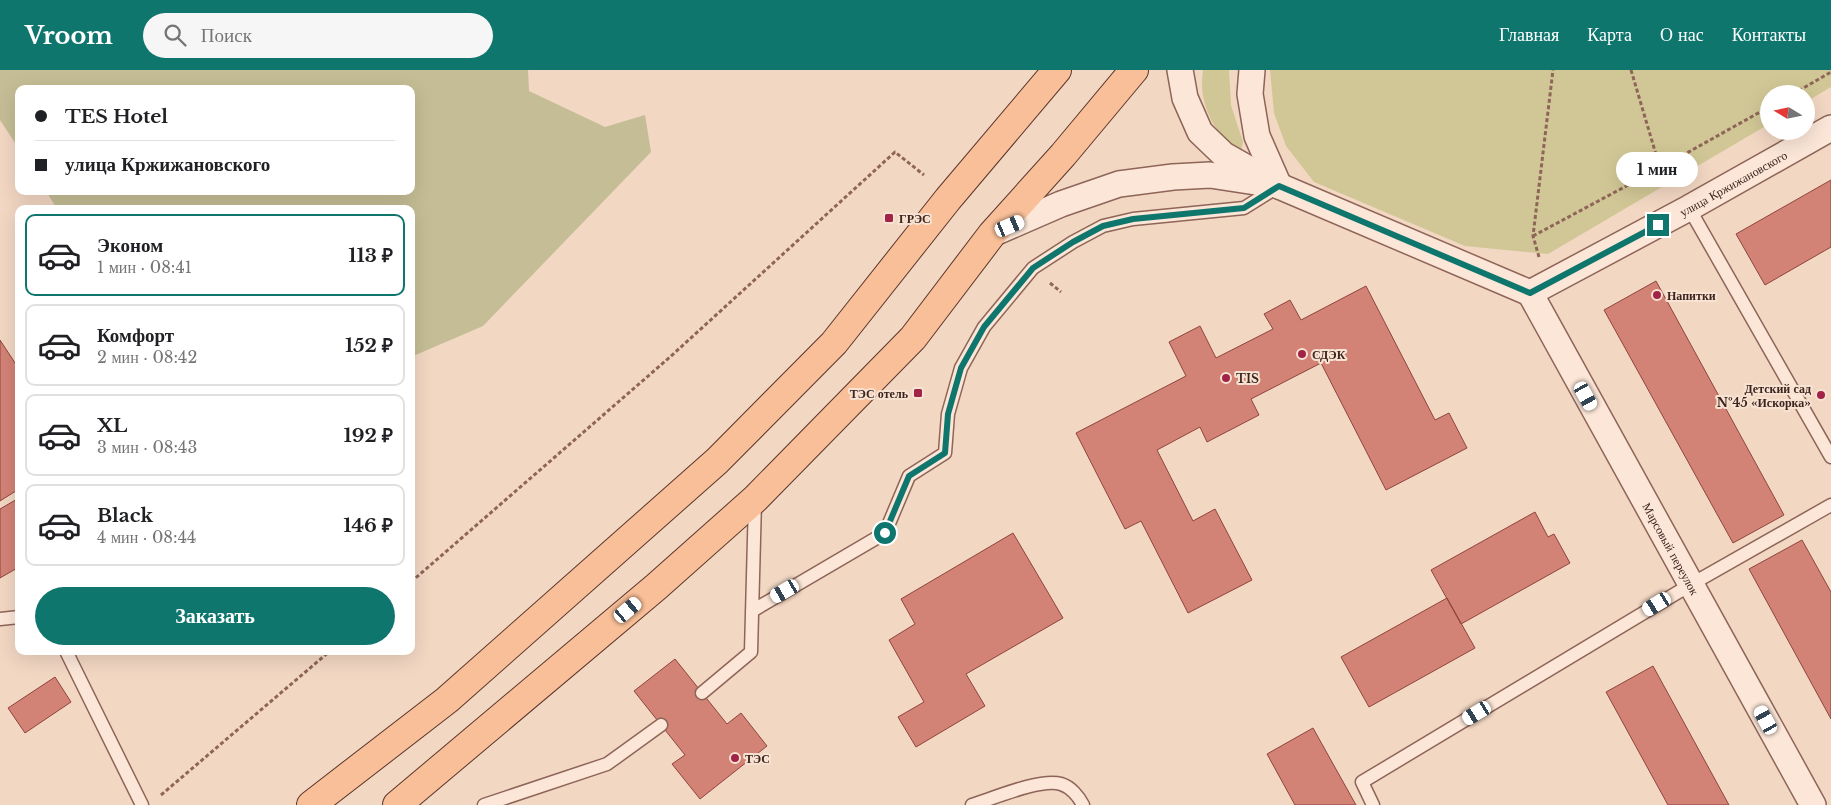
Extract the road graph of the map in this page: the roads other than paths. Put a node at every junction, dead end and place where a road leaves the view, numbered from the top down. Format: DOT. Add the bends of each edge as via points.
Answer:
graph roads {
  1 [pos="1057,70"];
  2 [pos="1134,70"];
  3 [pos="1180,70"];
  4 [pos="1252,70"];
  5 [pos="1831,128"];
  6 [pos="1279,186"];
  7 [pos="1689,208"];
  8 [pos="992,234"];
  9 [pos="1538,288"];
  10 [pos="1831,457"];
  11 [pos="755,499"];
  12 [pos="1831,505"];
  13 [pos="1690,585"];
  14 [pos="752,611"];
  15 [pos="15,618"];
  16 [pos="0,620"];
  17 [pos="68,655"];
  18 [pos="702,693"];
  19 [pos="661,725"];
  20 [pos="142,805"];
  21 [pos="311,805"];
  22 [pos="397,805"];
  23 [pos="484,805"];
  24 [pos="972,805"];
  25 [pos="1083,805"];
  26 [pos="1373,805"];
  27 [pos="1813,805"];
  1 -- 21 [label="main road" via="948,199 834,343 717,461 447,700"];
  2 -- 8 [label="main road"];
  3 -- 6 [label="street" via="1185,98 1200,132 1224,156"];
  4 -- 6 [label="street" via="1250,94 1257,136"];
  5 -- 7 [label="street, улица Кржижановского"];
  6 -- 8 [label="street" via="1210,175 1119,184 1061,204"];
  6 -- 9 [label="street"];
  6 -- 14 [label="lane" via="1244,208 1133,219 1103,226 1033,268 984,327 961,368 948,414 945,453 909,476 885,533"];
  7 -- 9 [label="street, улица Кржижановского"];
  7 -- 10 [label="lane"];
  8 -- 11 [label="main road" via="913,338"];
  9 -- 13 [label="street, Марсовый переулок"];
  11 -- 14 [label="lane"];
  11 -- 22 [label="main road"];
  12 -- 13 [label="lane"];
  13 -- 26 [label="lane" via="1362,782"];
  13 -- 27 [label="street, Марсовый переулок"];
  14 -- 18 [label="lane" via="751,652"];
  15 -- 16 [label="lane"];
  17 -- 20 [label="lane"];
  19 -- 23 [label="lane" via="607,764"];
  24 -- 25 [label="lane" via="1044,782 1062,784 1078,796"];
}
